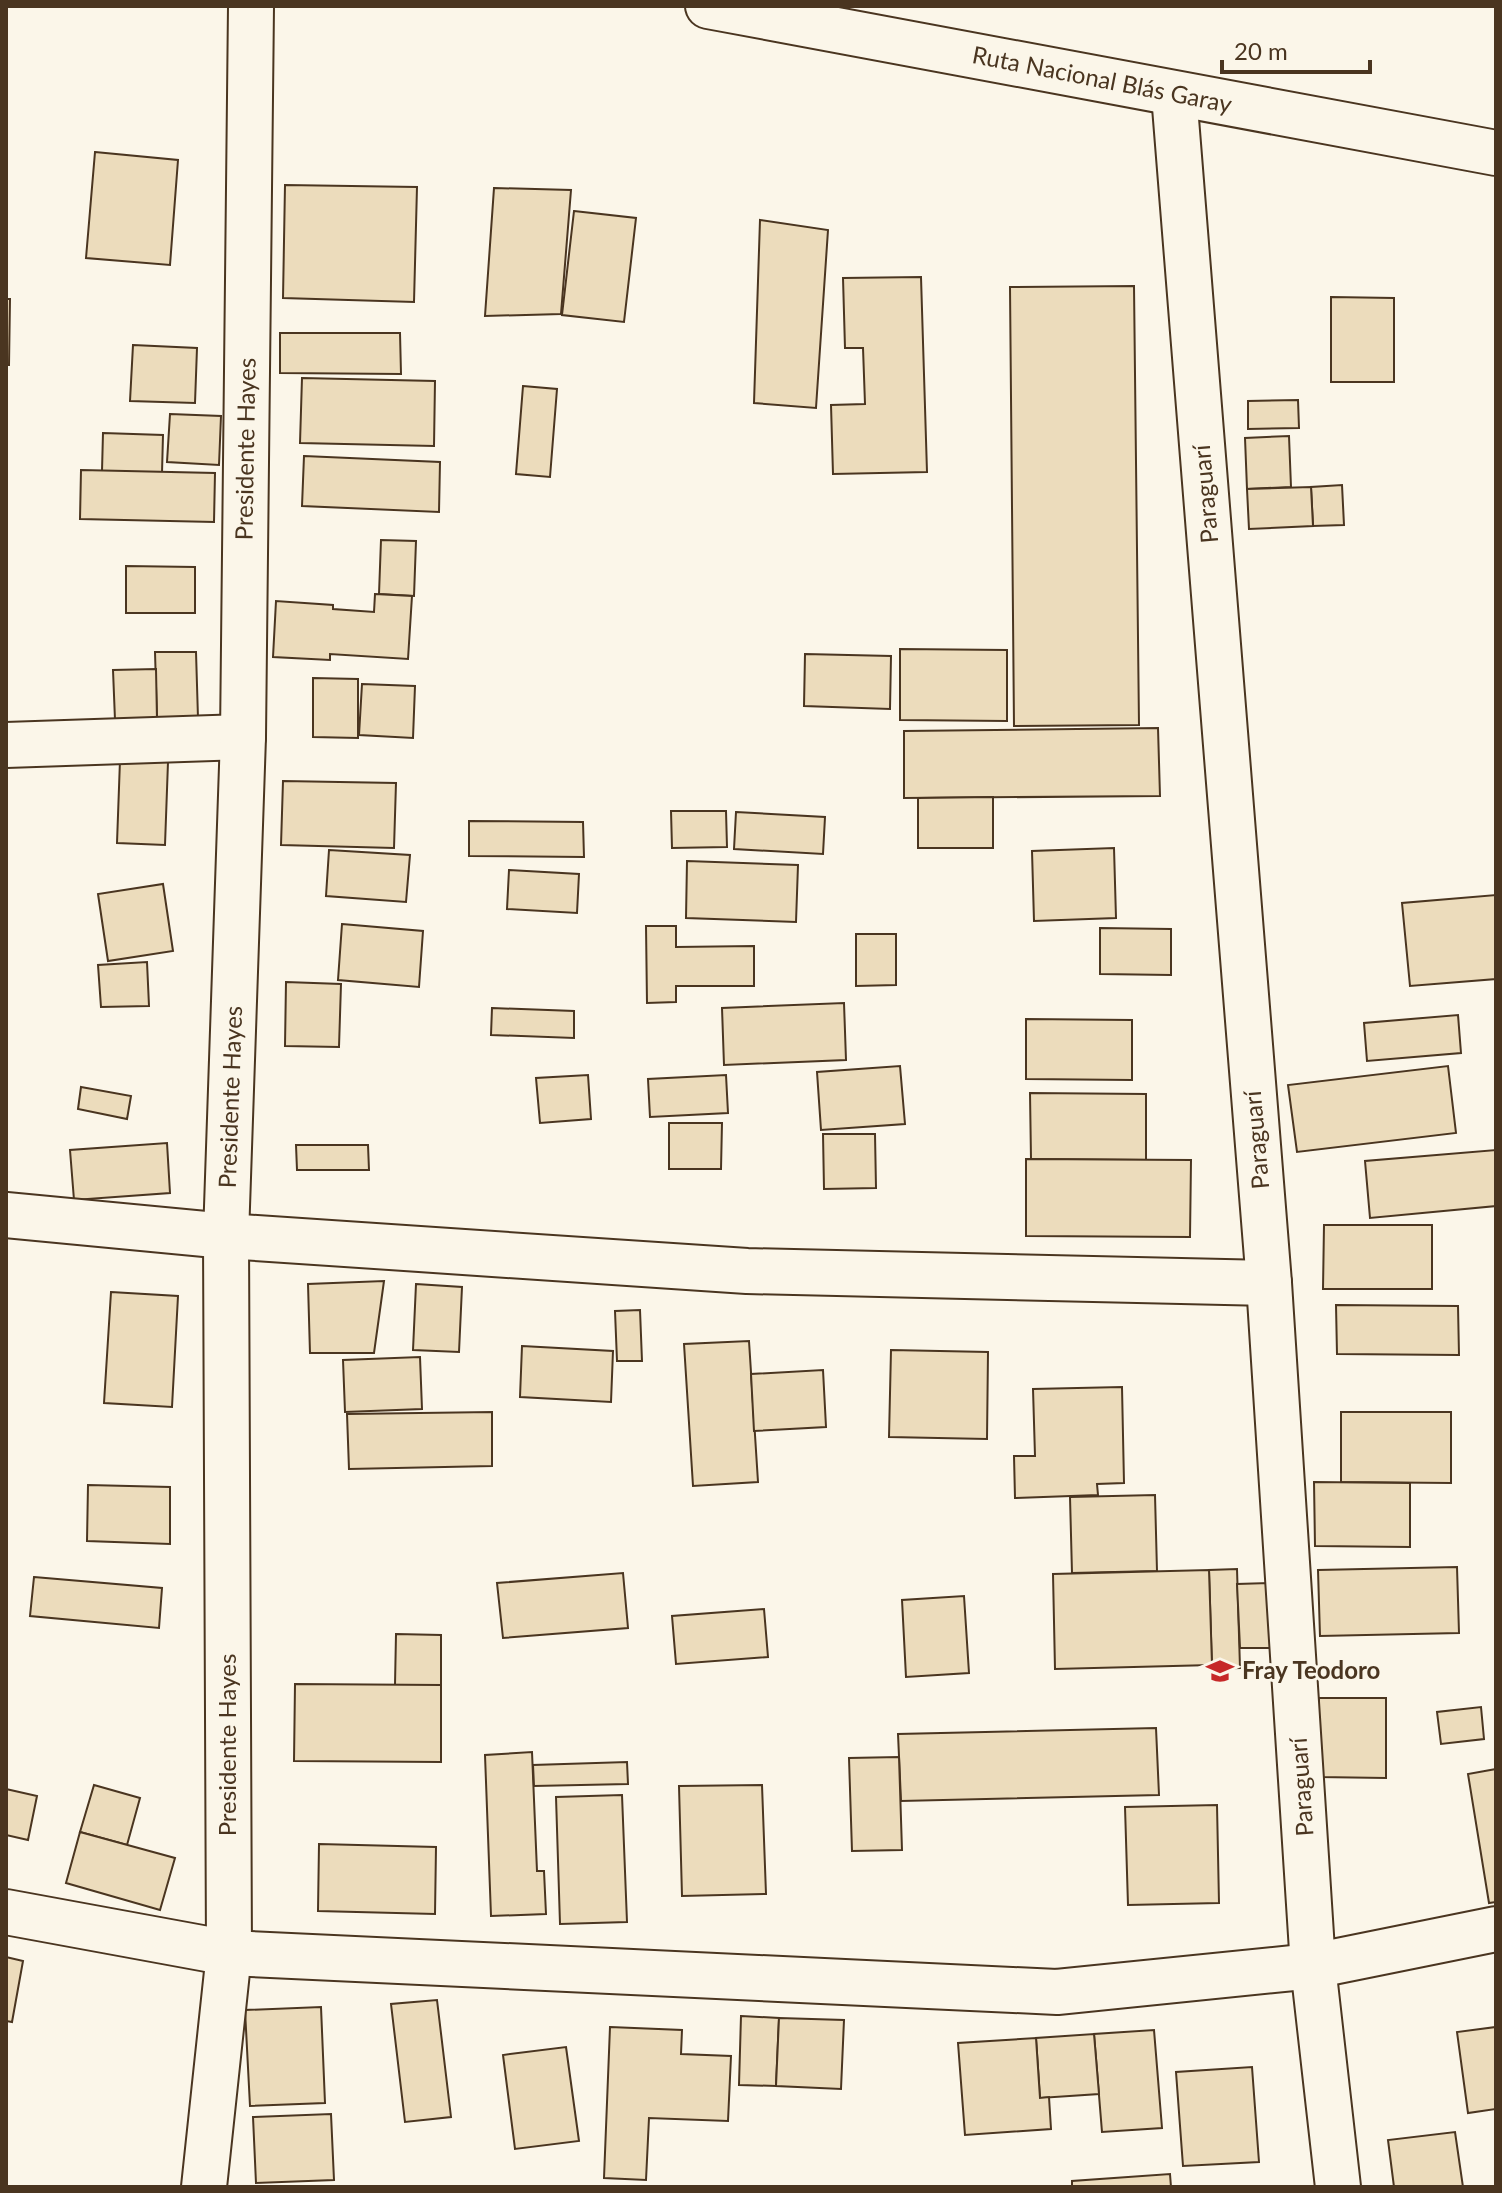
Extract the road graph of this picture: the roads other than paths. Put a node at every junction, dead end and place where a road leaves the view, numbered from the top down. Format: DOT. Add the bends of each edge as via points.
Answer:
graph roads {
  1 [pos="251,6"];
  2 [pos="708,6"];
  3 [pos="1174,94"];
  4 [pos="1496,153"];
  5 [pos="243,737"];
  6 [pos="6,745"];
  7 [pos="6,1215"];
  8 [pos="226,1236"];
  9 [pos="1269,1283"];
  10 [pos="6,1912"];
  11 [pos="1496,1929"];
  12 [pos="229,1953"];
  13 [pos="1313,1966"];
  14 [pos="204,2187"];
  15 [pos="1338,2187"];
  1 -- 5 [label="main road, Presidente Hayes"];
  2 -- 3 [label="main road, Ruta Nacional Blás Garay"];
  3 -- 4 [label="main road, Ruta Nacional Blás Garay"];
  3 -- 9 [label="main road, Paraguarí"];
  5 -- 6 [label="main road"];
  5 -- 8 [label="main road, Presidente Hayes"];
  7 -- 8 [label="main road"];
  8 -- 9 [label="main road" via="747,1271"];
  8 -- 12 [label="main road, Presidente Hayes"];
  9 -- 13 [label="main road, Paraguarí"];
  10 -- 12 [label="main road"];
  11 -- 13 [label="main road"];
  12 -- 13 [label="main road" via="1057,1992"];
  12 -- 14 [label="main road, Presidente Hayes"];
  13 -- 15 [label="main road, Paraguarí"];
}
